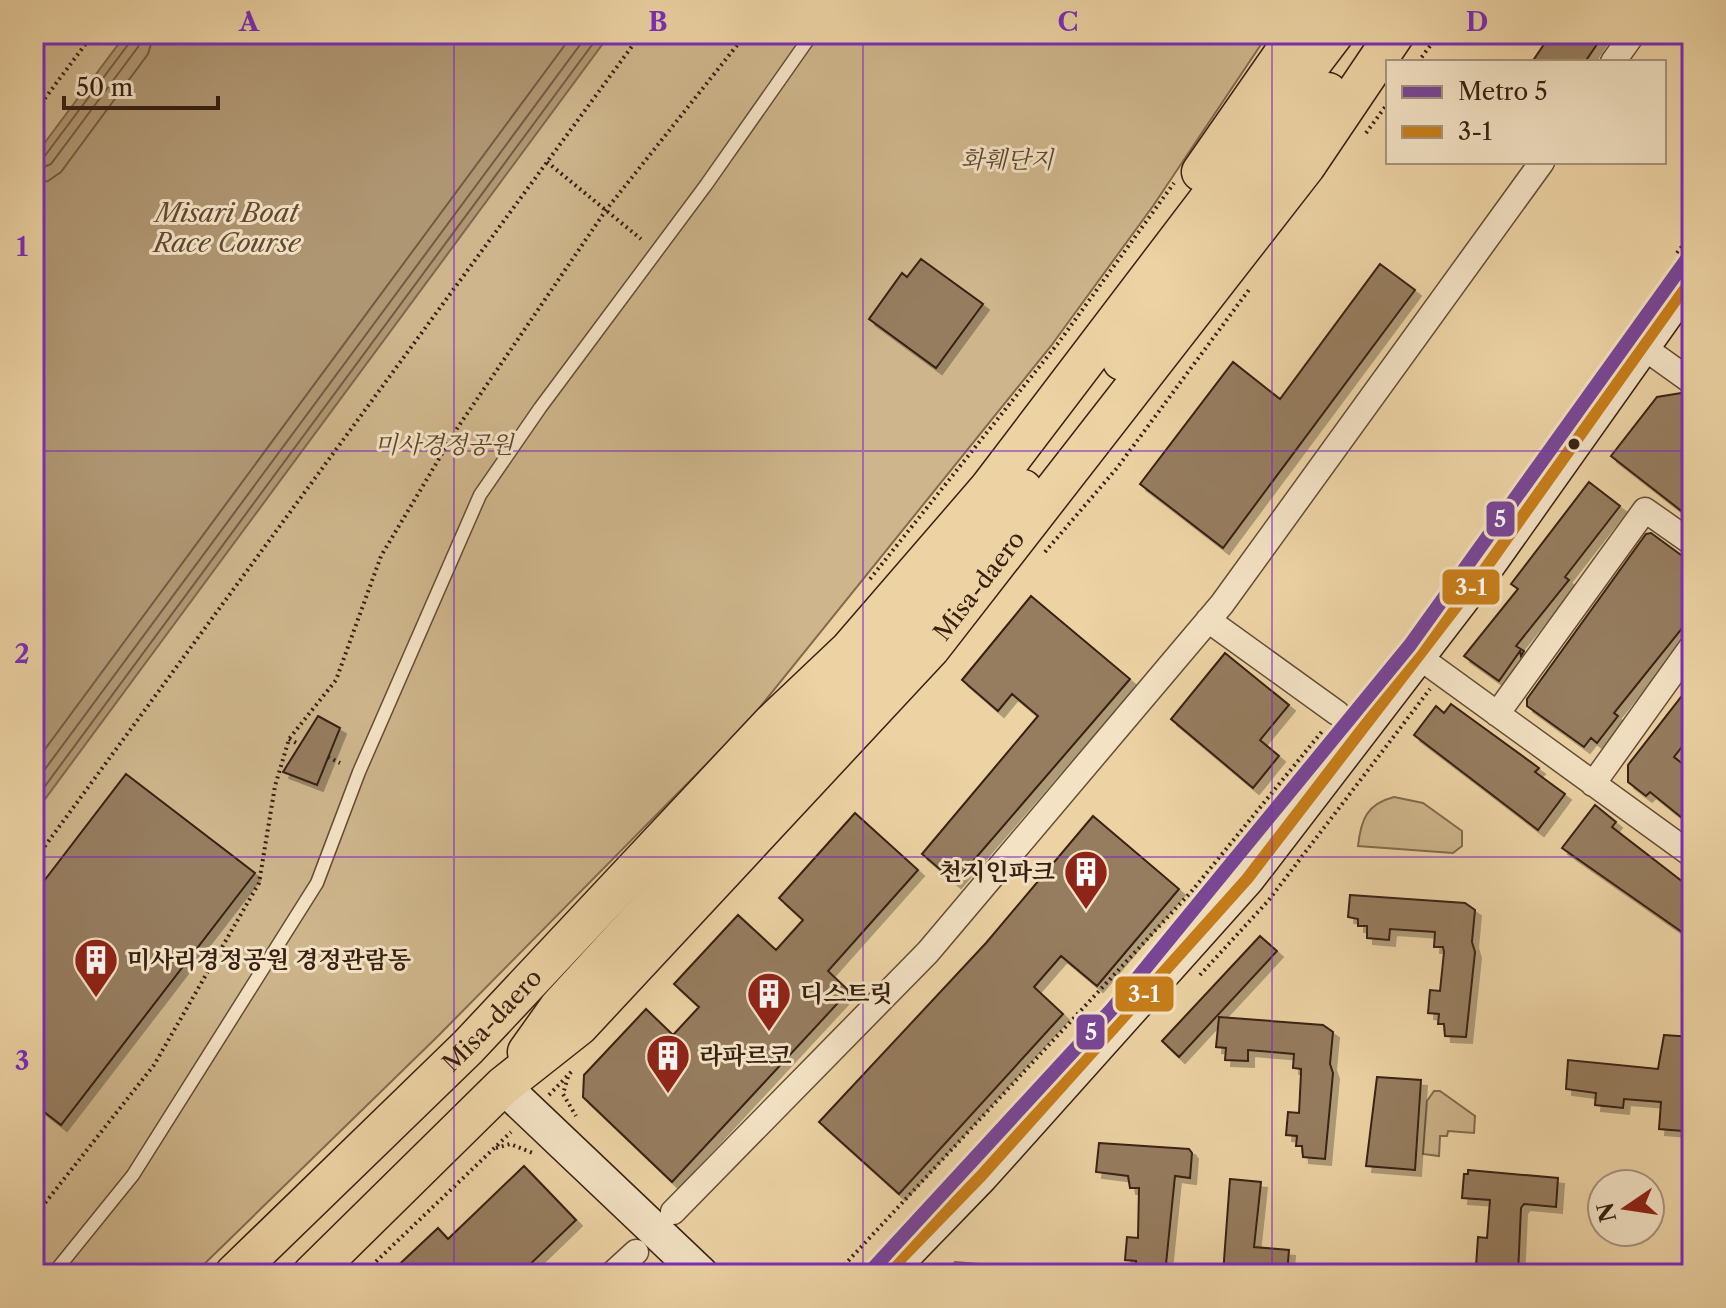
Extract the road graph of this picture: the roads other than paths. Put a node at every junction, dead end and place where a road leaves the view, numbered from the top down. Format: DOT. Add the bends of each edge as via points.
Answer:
graph roads {
  1 [pos="812,34"];
  2 [pos="1297,34"];
  3 [pos="1334,34"];
  4 [pos="1633,34"];
  5 [pos="1394,40"];
  6 [pos="1614,60"];
  7 [pos="1541,164"];
  8 [pos="1683,267"];
  9 [pos="1643,347"];
  10 [pos="1692,382"];
  11 [pos="1692,543"];
  12 [pos="1208,620"];
  13 [pos="1692,646"];
  14 [pos="1419,657"];
  15 [pos="1337,713"];
  16 [pos="1497,714"];
  17 [pos="772,723"];
  18 [pos="1593,784"];
  19 [pos="1692,855"];
  20 [pos="503,1086"];
  21 [pos="673,1212"];
  22 [pos="636,1252"];
  23 [pos="53,1274"];
  24 [pos="234,1274"];
  25 [pos="312,1274"];
  26 [pos="612,1274"];
  27 [pos="701,1274"];
  28 [pos="886,1274"];
  1 -- 23 [label="lane" via="480,495 359,772 317,883 133,1175"];
  2 -- 17 [label="main road, Misa-daero" via="1144,254"];
  3 -- 17 [label="main road, Misa-daero" via="989,488 850,649"];
  4 -- 6 [label="street"];
  5 -- 20 [label="main road, Misa-daero" via="1306,166 931,648 590,1015"];
  7 -- 12 [label="street"];
  8 -- 9 [label="street"];
  9 -- 10 [label="street"];
  9 -- 14 [label="street"];
  11 -- 16 [label="street" via="1645,510"];
  12 -- 15 [label="street"];
  12 -- 21 [label="street" via="928,952"];
  13 -- 18 [label="street"];
  14 -- 16 [label="street"];
  14 -- 28 [label="street" via="1218,913"];
  16 -- 18 [label="street"];
  17 -- 24 [label="main road, Misa-daero" via="468,1047"];
  18 -- 19 [label="street"];
  20 -- 25 [label="main road, Misa-daero"];
  20 -- 27 [label="street"];
  22 -- 26 [label="street"];
}
